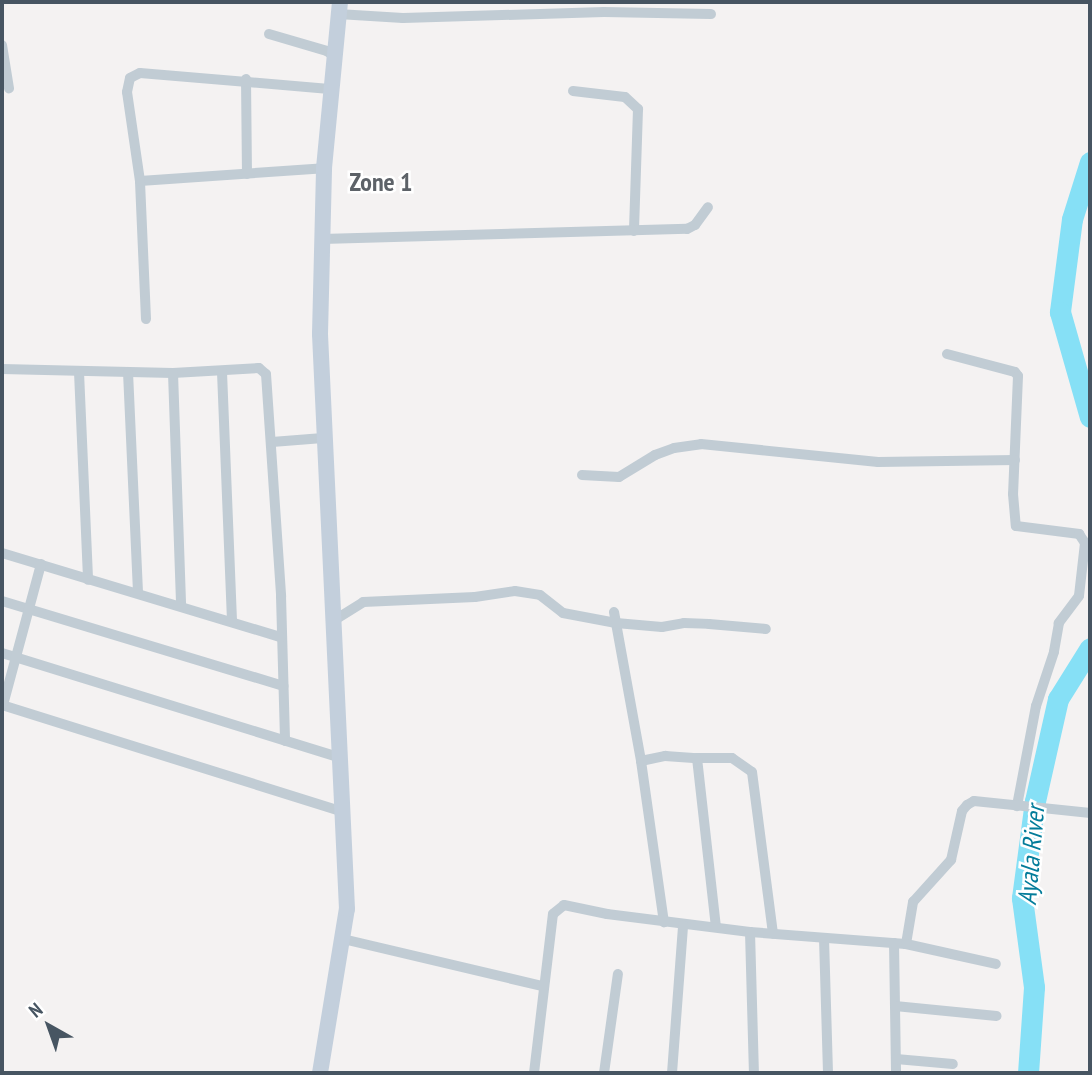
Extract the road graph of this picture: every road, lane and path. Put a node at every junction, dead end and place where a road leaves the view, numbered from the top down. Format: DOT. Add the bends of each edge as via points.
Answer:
graph roads {
  1 [pos="482,2"];
  2 [pos="339,8"];
  3 [pos="711,14"];
  4 [pos="483,15"];
  5 [pos="269,34"];
  6 [pos="2,45"];
  7 [pos="337,58"];
  8 [pos="246,79"];
  9 [pos="9,88"];
  10 [pos="332,89"];
  11 [pos="573,90"];
  12 [pos="324,168"];
  13 [pos="247,174"];
  14 [pos="140,181"];
  15 [pos="708,207"];
  16 [pos="634,231"];
  17 [pos="322,239"];
  18 [pos="146,319"];
  19 [pos="947,354"];
  20 [pos="2,369"];
  21 [pos="79,372"];
  22 [pos="128,372"];
  23 [pos="222,372"];
  24 [pos="173,373"];
  25 [pos="323,439"];
  26 [pos="272,442"];
  27 [pos="1015,460"];
  28 [pos="582,475"];
  29 [pos="2,553"];
  30 [pos="41,564"];
  31 [pos="88,580"];
  32 [pos="138,592"];
  33 [pos="2,601"];
  34 [pos="181,605"];
  35 [pos="27,608"];
  36 [pos="615,618"];
  37 [pos="333,621"];
  38 [pos="232,622"];
  39 [pos="766,629"];
  40 [pos="281,637"];
  41 [pos="2,653"];
  42 [pos="17,656"];
  43 [pos="283,686"];
  44 [pos="2,705"];
  45 [pos="285,741"];
  46 [pos="339,757"];
  47 [pos="697,758"];
  48 [pos="640,761"];
  49 [pos="1020,807"];
  50 [pos="343,812"];
  51 [pos="1090,813"];
  52 [pos="664,922"];
  53 [pos="683,925"];
  54 [pos="716,927"];
  55 [pos="750,932"];
  56 [pos="773,934"];
  57 [pos="824,938"];
  58 [pos="343,939"];
  59 [pos="900,944"];
  60 [pos="996,964"];
  61 [pos="618,974"];
  62 [pos="542,986"];
  63 [pos="895,1006"];
  64 [pos="997,1016"];
  65 [pos="896,1059"];
  66 [pos="953,1064"];
  67 [pos="320,1073"];
  68 [pos="534,1073"];
  69 [pos="604,1073"];
  70 [pos="672,1073"];
  71 [pos="754,1073"];
  72 [pos="828,1073"];
  73 [pos="896,1073"];
  1 -- 4 [label="street"];
  2 -- 4 [label="street" via="403,18"];
  2 -- 7 [label="street"];
  3 -- 4 [label="street"];
  5 -- 7 [label="street"];
  6 -- 9 [label="street"];
  7 -- 10 [label="street"];
  8 -- 10 [label="street"];
  8 -- 13 [label="street"];
  8 -- 14 [label="street" via="134,74 127,92"];
  10 -- 12 [label="street"];
  11 -- 16 [label="street" via="625,96 638,109"];
  12 -- 13 [label="street"];
  12 -- 17 [label="street"];
  13 -- 14 [label="street"];
  14 -- 18 [label="street"];
  15 -- 16 [label="street" via="687,229"];
  16 -- 17 [label="street"];
  17 -- 25 [label="street"];
  19 -- 27 [label="street" via="1018,376"];
  20 -- 21 [label="street"];
  21 -- 22 [label="street"];
  21 -- 31 [label="street"];
  22 -- 24 [label="street"];
  22 -- 32 [label="street"];
  23 -- 24 [label="street"];
  23 -- 26 [label="street" via="260,368 266,373"];
  23 -- 38 [label="street"];
  24 -- 34 [label="street"];
  25 -- 26 [label="street"];
  25 -- 37 [label="street"];
  26 -- 40 [label="street"];
  27 -- 28 [label="street" via="878,462 701,444 654,455 619,477"];
  27 -- 49 [label="street" via="1016,526 1079,534 1084,543 1079,596 1059,623 1035,706"];
  29 -- 30 [label="street"];
  30 -- 31 [label="street"];
  30 -- 35 [label="street"];
  31 -- 32 [label="street"];
  32 -- 34 [label="street"];
  33 -- 35 [label="street"];
  34 -- 38 [label="street"];
  35 -- 42 [label="street"];
  35 -- 43 [label="street"];
  36 -- 37 [label="street" via="563,613 540,595 515,592 363,602"];
  36 -- 39 [label="street" via="662,627 684,623"];
  36 -- 48 [label="street"];
  37 -- 46 [label="street"];
  38 -- 40 [label="street"];
  40 -- 43 [label="street"];
  41 -- 42 [label="street"];
  42 -- 44 [label="street"];
  42 -- 45 [label="street"];
  43 -- 45 [label="street"];
  44 -- 50 [label="street"];
  45 -- 46 [label="street"];
  46 -- 50 [label="street"];
  47 -- 48 [label="street" via="665,756"];
  47 -- 54 [label="street"];
  47 -- 56 [label="street" via="732,758 752,772"];
  48 -- 52 [label="street"];
  49 -- 51 [label="street"];
  49 -- 59 [label="street" via="974,801 967,805 951,860 913,902"];
  50 -- 58 [label="street" via="347,880"];
  52 -- 53 [label="street"];
  52 -- 62 [label="street" via="564,905 557,908"];
  53 -- 54 [label="street"];
  53 -- 70 [label="street"];
  54 -- 55 [label="street"];
  55 -- 56 [label="street"];
  55 -- 71 [label="street"];
  56 -- 57 [label="street"];
  57 -- 59 [label="street"];
  57 -- 72 [label="street"];
  58 -- 62 [label="street"];
  58 -- 67 [label="street"];
  59 -- 60 [label="street"];
  59 -- 63 [label="street"];
  61 -- 69 [label="street"];
  62 -- 68 [label="street"];
  63 -- 64 [label="street"];
  63 -- 65 [label="street"];
  65 -- 66 [label="street"];
  65 -- 73 [label="street"];
}
